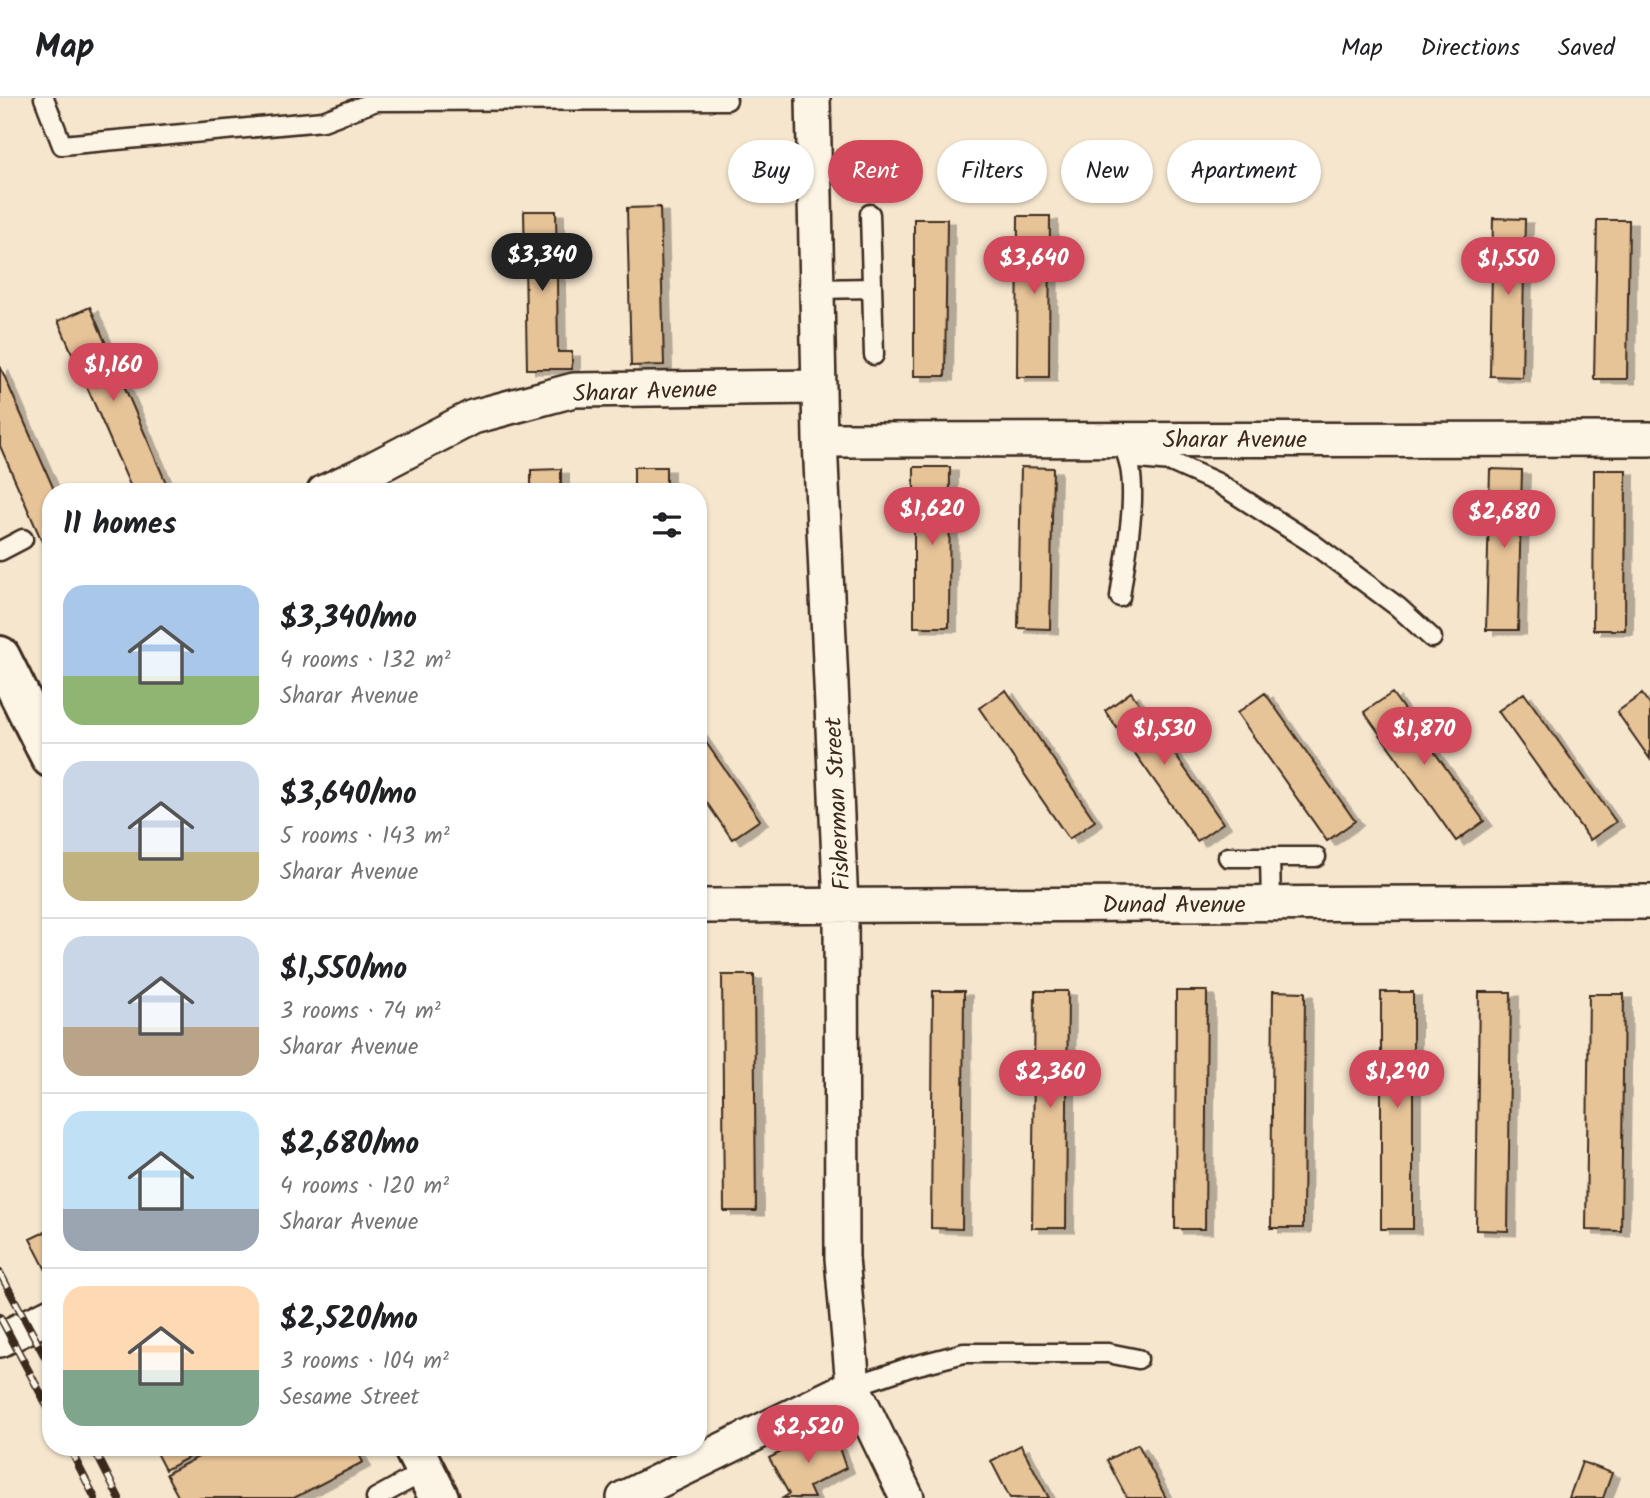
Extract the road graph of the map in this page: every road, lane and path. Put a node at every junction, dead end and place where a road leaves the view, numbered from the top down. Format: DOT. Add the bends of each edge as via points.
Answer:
graph roads {
  1 [pos="44,98"];
  2 [pos="813,98"];
  3 [pos="727,100"];
  4 [pos="870,214"];
  5 [pos="872,288"];
  6 [pos="816,289"];
  7 [pos="874,355"];
  8 [pos="820,387"];
  9 [pos="1650,439"];
  10 [pos="820,440"];
  11 [pos="1124,449"];
  12 [pos="344,483"];
  13 [pos="23,540"];
  14 [pos="0,551"];
  15 [pos="1120,597"];
  16 [pos="1432,638"];
  17 [pos="0,656"];
  18 [pos="42,736"];
  19 [pos="1228,857"];
  20 [pos="1270,857"];
  21 [pos="1316,857"];
  22 [pos="1650,902"];
  23 [pos="1271,904"];
  24 [pos="707,905"];
  25 [pos="841,905"];
  26 [pos="42,1320"];
  27 [pos="5,1338"];
  28 [pos="1138,1359"];
  29 [pos="853,1385"];
  30 [pos="426,1472"];
  31 [pos="376,1498"];
  32 [pos="624,1498"];
  33 [pos="907,1498"];
  1 -- 3 [label="lane" via="62,145 323,121 376,101"];
  2 -- 6 [label="street, Fisherman Street"];
  4 -- 5 [label="lane"];
  5 -- 6 [label="lane"];
  5 -- 7 [label="lane"];
  6 -- 8 [label="street, Fisherman Street"];
  8 -- 10 [label="street, Fisherman Street"];
  8 -- 12 [label="street, Sharar Avenue" via="574,390 473,416"];
  9 -- 11 [label="street, Sharar Avenue"];
  10 -- 11 [label="street, Sharar Avenue"];
  10 -- 25 [label="street, Fisherman Street"];
  11 -- 15 [label="lane" via="1133,482"];
  11 -- 16 [label="lane" via="1171,462 1217,483 1312,543"];
  13 -- 14 [label="lane"];
  17 -- 18 [label="street"];
  19 -- 20 [label="lane"];
  20 -- 21 [label="lane"];
  20 -- 23 [label="lane"];
  22 -- 23 [label="street, Dunad Avenue"];
  23 -- 25 [label="street, Dunad Avenue"];
  24 -- 25 [label="street, Dunad Avenue"];
  25 -- 29 [label="street, Fisherman Street" via="842,1258"];
  26 -- 27 [label="street"];
  28 -- 29 [label="lane" via="1108,1353 964,1353"];
  29 -- 32 [label="street"];
  29 -- 33 [label="street, Fisherman Street"];
  30 -- 31 [label="lane"];
}
